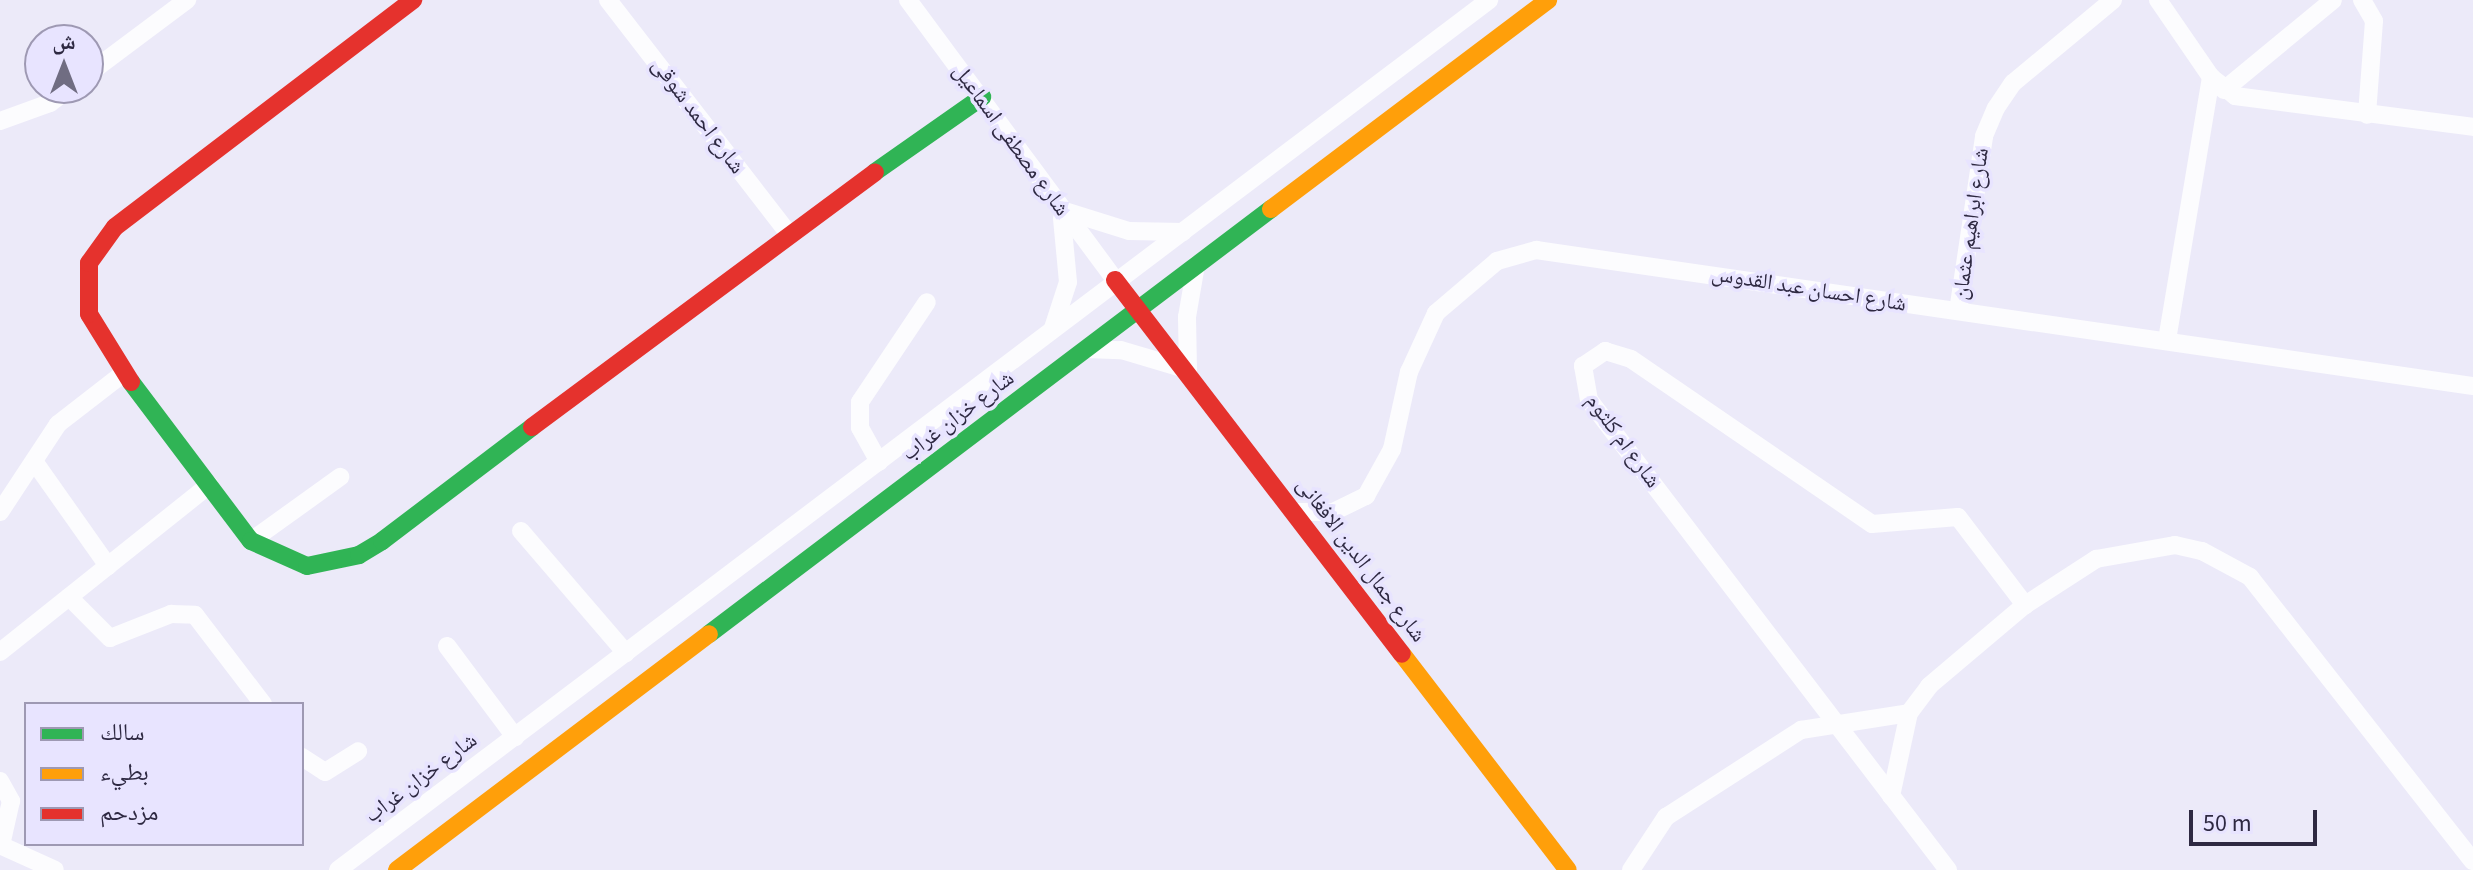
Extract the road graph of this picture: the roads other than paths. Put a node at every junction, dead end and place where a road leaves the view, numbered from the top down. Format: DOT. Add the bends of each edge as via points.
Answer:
graph roads {
  1 [pos="187,0"];
  2 [pos="413,0"];
  3 [pos="608,0"];
  4 [pos="908,0"];
  5 [pos="1489,0"];
  6 [pos="1548,0"];
  7 [pos="2113,0"];
  8 [pos="2158,0"];
  9 [pos="2333,0"];
  10 [pos="2362,0"];
  11 [pos="104,62"];
  12 [pos="2217,83"];
  13 [pos="982,97"];
  14 [pos="47,104"];
  15 [pos="2367,115"];
  16 [pos="0,121"];
  17 [pos="2473,127"];
  18 [pos="1058,208"];
  19 [pos="1183,232"];
  20 [pos="788,233"];
  21 [pos="1196,265"];
  22 [pos="1115,280"];
  23 [pos="927,302"];
  24 [pos="1138,309"];
  25 [pos="1958,311"];
  26 [pos="1051,331"];
  27 [pos="2167,340"];
  28 [pos="1086,349"];
  29 [pos="1188,370"];
  30 [pos="124,373"];
  31 [pos="2473,386"];
  32 [pos="879,462"];
  33 [pos="36,464"];
  34 [pos="340,477"];
  35 [pos="209,485"];
  36 [pos="0,512"];
  37 [pos="1294,512"];
  38 [pos="521,531"];
  39 [pos="251,541"];
  40 [pos="108,566"];
  41 [pos="69,597"];
  42 [pos="2025,605"];
  43 [pos="447,646"];
  44 [pos="0,652"];
  45 [pos="626,653"];
  46 [pos="261,702"];
  47 [pos="1909,713"];
  48 [pos="1836,724"];
  49 [pos="515,737"];
  50 [pos="358,751"];
  51 [pos="304,758"];
  52 [pos="0,781"];
  53 [pos="1891,796"];
  54 [pos="0,845"];
  55 [pos="2473,861"];
  56 [pos="55,870"];
  57 [pos="338,870"];
  58 [pos="397,870"];
  59 [pos="1568,870"];
  60 [pos="1631,870"];
  61 [pos="1948,870"];
  1 -- 11 [label="street"];
  2 -- 30 [label="street" via="98,246 89,263 89,314"];
  3 -- 20 [label="street, شارع احمد شوقى"];
  4 -- 13 [label="street, شارع مصطفى اسماعيل"];
  5 -- 19 [label="street, شارع خزان غراب"];
  6 -- 21 [label="street, شارع خزان غراب"];
  7 -- 25 [label="street, شارع ابراهيم عثمان" via="2013,83 1996,108 1984,136"];
  8 -- 12 [label="street"];
  9 -- 12 [label="street"];
  10 -- 15 [label="street" via="2374,21"];
  12 -- 15 [label="street"];
  12 -- 27 [label="street"];
  13 -- 18 [label="street, شارع مصطفى اسماعيل"];
  13 -- 20 [label="street"];
  14 -- 16 [label="street"];
  15 -- 17 [label="street"];
  18 -- 19 [label="street" via="1087,223 1129,231"];
  18 -- 22 [label="street, شارع مصطفى اسماعيل"];
  18 -- 26 [label="street" via="1070,257 1063,305"];
  19 -- 22 [label="street, شارع خزان غراب"];
  20 -- 39 [label="street" via="359,555 307,566"];
  21 -- 24 [label="street, شارع خزان غراب"];
  21 -- 29 [label="street" via="1187,317"];
  22 -- 24 [label="street, شارع جمال الدين الافغانى"];
  22 -- 26 [label="street, شارع خزان غراب"];
  23 -- 32 [label="street" via="860,402 860,428"];
  24 -- 28 [label="street, شارع خزان غراب"];
  24 -- 29 [label="street, شارع جمال الدين الافغانى"];
  25 -- 27 [label="street, شارع احسان عبد القدوس"];
  25 -- 37 [label="street, شارع احسان عبد القدوس" via="1556,251 1516,253 1481,272 1436,313 1409,372 1392,449 1366,496 1333,512"];
  26 -- 32 [label="street, شارع خزان غراب"];
  27 -- 31 [label="street, شارع احسان عبد القدوس"];
  28 -- 29 [label="street" via="1121,350"];
  28 -- 58 [label="street, شارع خزان غراب"];
  29 -- 37 [label="street, شارع جمال الدين الافغانى"];
  30 -- 33 [label="street" via="58,424"];
  30 -- 35 [label="street"];
  32 -- 45 [label="street, شارع خزان غراب"];
  33 -- 36 [label="street"];
  33 -- 40 [label="street"];
  34 -- 39 [label="street"];
  35 -- 39 [label="street"];
  35 -- 40 [label="street"];
  37 -- 59 [label="street, شارع جمال الدين الافغانى"];
  38 -- 45 [label="street"];
  40 -- 41 [label="street"];
  41 -- 44 [label="street"];
  41 -- 46 [label="street" via="110,638 171,614 195,615"];
  42 -- 47 [label="street" via="1929,686"];
  42 -- 48 [label="street, شارع ام كلثوم" via="1958,517 1872,524 1631,359 1605,351 1590,357 1581,382 1589,400"];
  42 -- 55 [label="street" via="2096,559 2148,545 2202,551 2231,563 2319,662"];
  43 -- 49 [label="street"];
  45 -- 49 [label="street, شارع خزان غراب"];
  47 -- 48 [label="street"];
  47 -- 53 [label="street"];
  48 -- 53 [label="street, شارع ام كلثوم"];
  48 -- 60 [label="street" via="1801,730 1666,817"];
  49 -- 57 [label="street, شارع خزان غراب"];
  50 -- 51 [label="street" via="325,772"];
  52 -- 54 [label="street" via="11,801"];
  53 -- 61 [label="street, شارع ام كلثوم"];
  54 -- 56 [label="street"];
}
